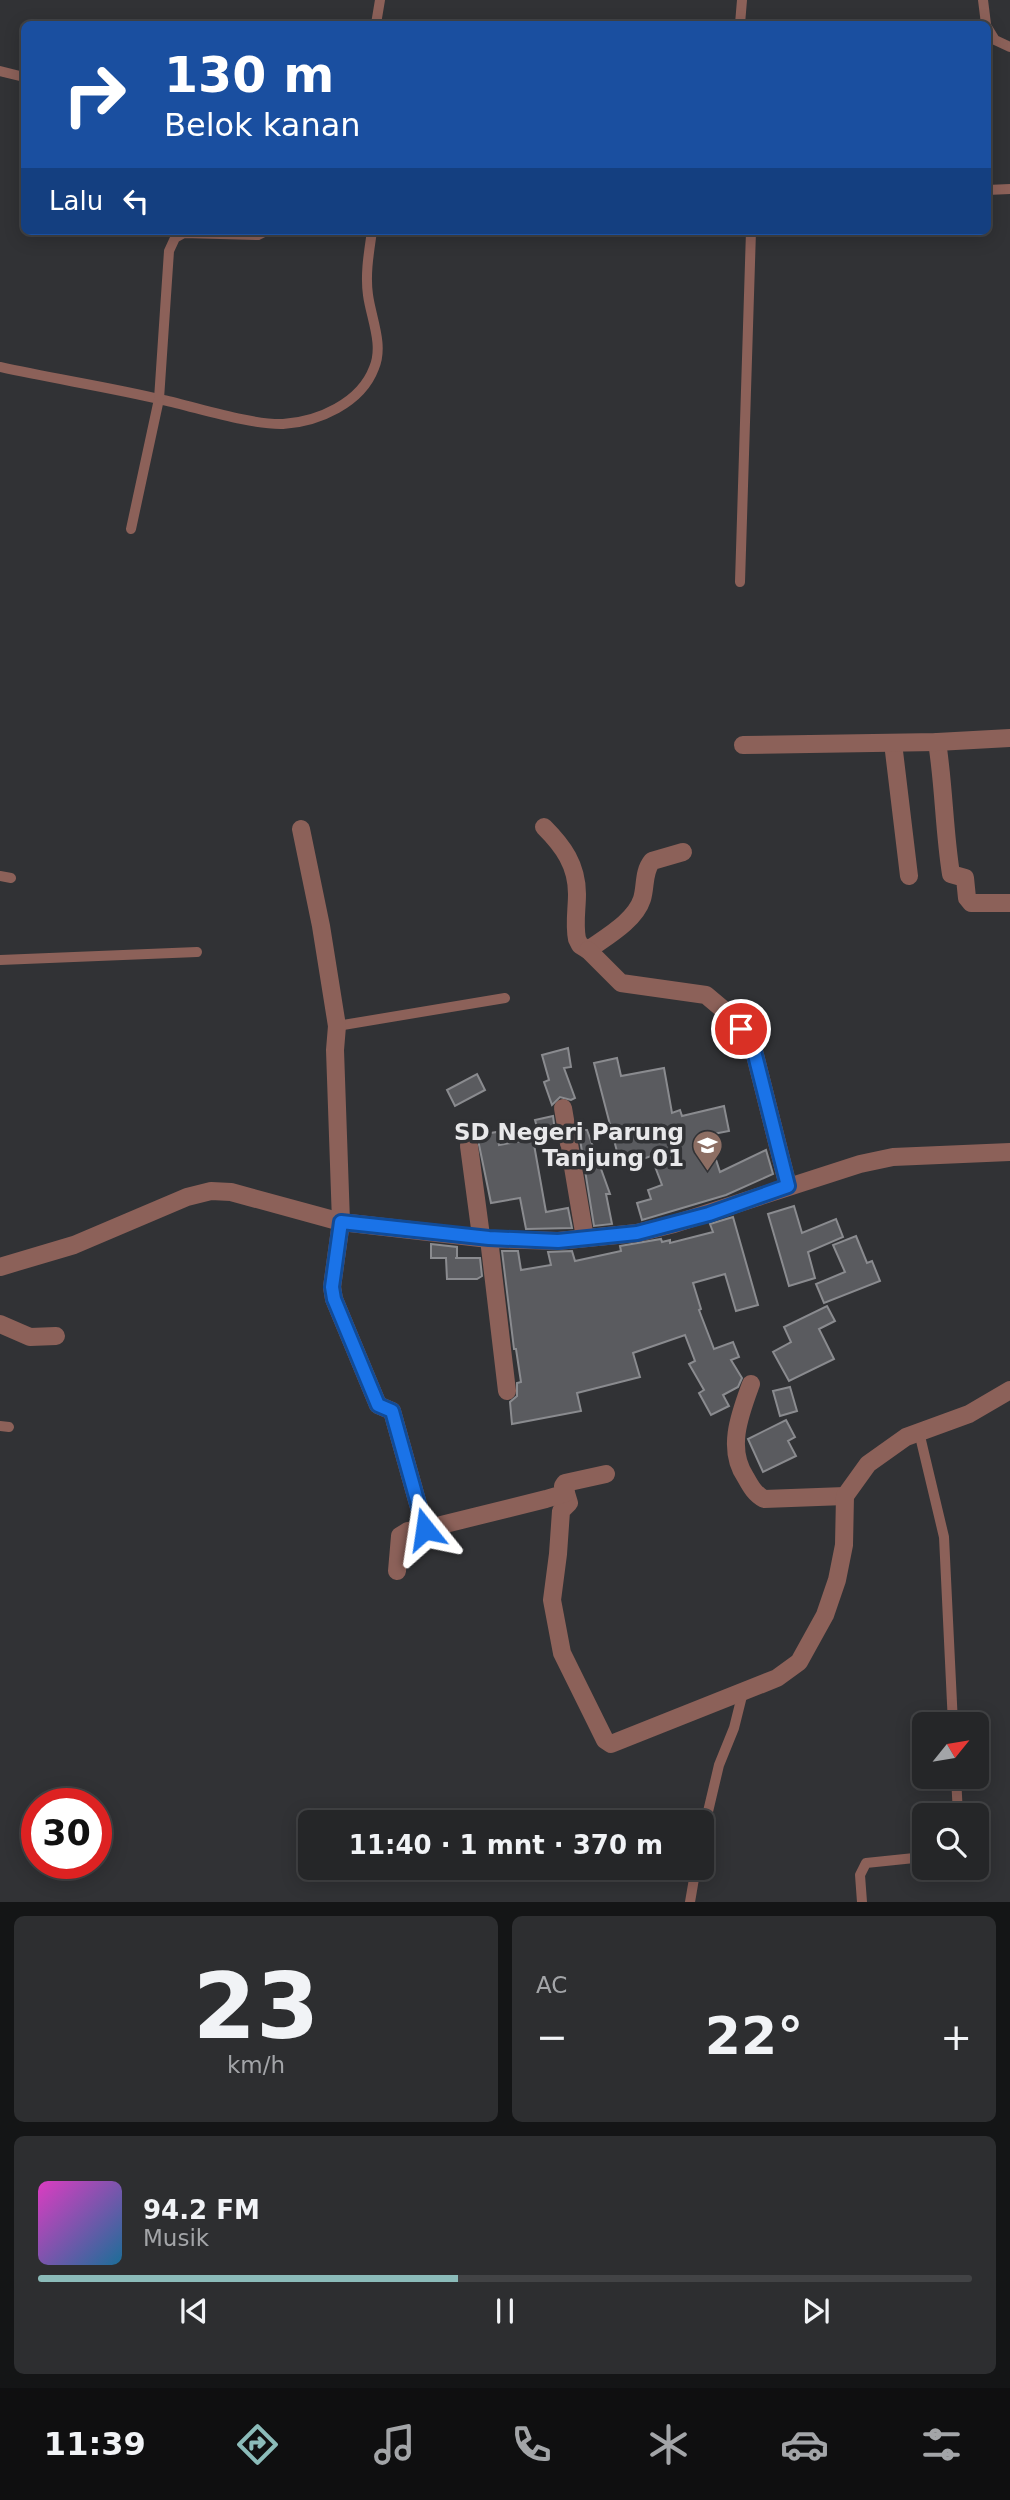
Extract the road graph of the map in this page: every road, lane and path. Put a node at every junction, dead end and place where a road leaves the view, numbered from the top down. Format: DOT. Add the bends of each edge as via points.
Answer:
graph roads {
  1 [pos="380,0"];
  2 [pos="742,0"];
  3 [pos="983,0"];
  4 [pos="376,21"];
  5 [pos="740,21"];
  6 [pos="986,21"];
  7 [pos="991,33"];
  8 [pos="1010,47"];
  9 [pos="0,71"];
  10 [pos="21,76"];
  11 [pos="1010,189"];
  12 [pos="991,190"];
  13 [pos="181,235"];
  14 [pos="372,235"];
  15 [pos="751,235"];
  16 [pos="0,367"];
  17 [pos="159,399"];
  18 [pos="131,529"];
  19 [pos="740,582"];
  20 [pos="1010,737"];
  21 [pos="937,742"];
  22 [pos="893,743"];
  23 [pos="743,745"];
  24 [pos="544,827"];
  25 [pos="301,829"];
  26 [pos="683,852"];
  27 [pos="909,876"];
  28 [pos="1010,902"];
  29 [pos="589,950"];
  30 [pos="197,952"];
  31 [pos="0,960"];
  32 [pos="505,998"];
  33 [pos="337,1026"];
  34 [pos="563,1108"];
  35 [pos="468,1146"];
  36 [pos="1010,1152"];
  37 [pos="788,1186"];
  38 [pos="341,1222"];
  39 [pos="485,1237"];
  40 [pos="585,1238"];
  41 [pos="0,1267"];
  42 [pos="0,1324"];
  43 [pos="56,1336"];
  44 [pos="751,1384"];
  45 [pos="1010,1390"];
  46 [pos="507,1391"];
  47 [pos="919,1432"];
  48 [pos="606,1474"];
  49 [pos="566,1493"];
  50 [pos="845,1496"];
  51 [pos="425,1529"];
  52 [pos="397,1571"];
  53 [pos="743,1692"];
  54 [pos="952,1712"];
  55 [pos="708,1810"];
  56 [pos="912,1858"];
  57 [pos="694,1880"];
  58 [pos="690,1902"];
  59 [pos="862,1902"];
  1 -- 4 [label="lane"];
  2 -- 5 [label="lane"];
  3 -- 6 [label="lane"];
  7 -- 8 [label="lane"];
  9 -- 10 [label="lane"];
  11 -- 12 [label="lane"];
  13 -- 17 [label="lane" via="169,251"];
  14 -- 17 [label="lane" via="367,283 378,354 367,383 354,396 319,417 283,424"];
  15 -- 19 [label="lane"];
  16 -- 17 [label="lane"];
  17 -- 18 [label="lane"];
  20 -- 21 [label="street"];
  21 -- 22 [label="street"];
  21 -- 28 [label="street" via="951,874 965,878 971,903"];
  22 -- 23 [label="street"];
  22 -- 27 [label="street"];
  24 -- 29 [label="street" via="562,845 571,864 577,890 576,939"];
  25 -- 33 [label="street"];
  26 -- 29 [label="street" via="652,861 641,902 628,919"];
  29 -- 37 [label="street" via="621,983 706,995 741,1029 754,1051"];
  30 -- 31 [label="lane"];
  32 -- 33 [label="lane"];
  33 -- 38 [label="street"];
  34 -- 40 [label="street"];
  35 -- 39 [label="street"];
  36 -- 37 [label="street" via="892,1157"];
  37 -- 40 [label="street" via="674,1224"];
  38 -- 39 [label="street"];
  38 -- 41 [label="street" via="231,1192 211,1191 74,1245"];
  38 -- 51 [label="street" via="334,1299 378,1405 392,1411"];
  39 -- 40 [label="street"];
  39 -- 46 [label="street"];
  42 -- 43 [label="street" via="30,1337"];
  44 -- 50 [label="street" via="738,1424 736,1458 757,1495 764,1499"];
  45 -- 47 [label="street" via="969,1414"];
  47 -- 50 [label="street" via="868,1464"];
  47 -- 54 [label="lane" via="944,1537"];
  48 -- 49 [label="street" via="565,1483"];
  49 -- 51 [label="street"];
  49 -- 53 [label="street" via="569,1503 561,1511 552,1600 562,1653 605,1740 611,1744"];
  50 -- 53 [label="street" via="844,1545 818,1631 799,1662 777,1678"];
  51 -- 52 [label="street" via="400,1536"];
  53 -- 55 [label="lane"];
  56 -- 59 [label="lane" via="866,1863 859,1875"];
  57 -- 58 [label="lane"];
}
